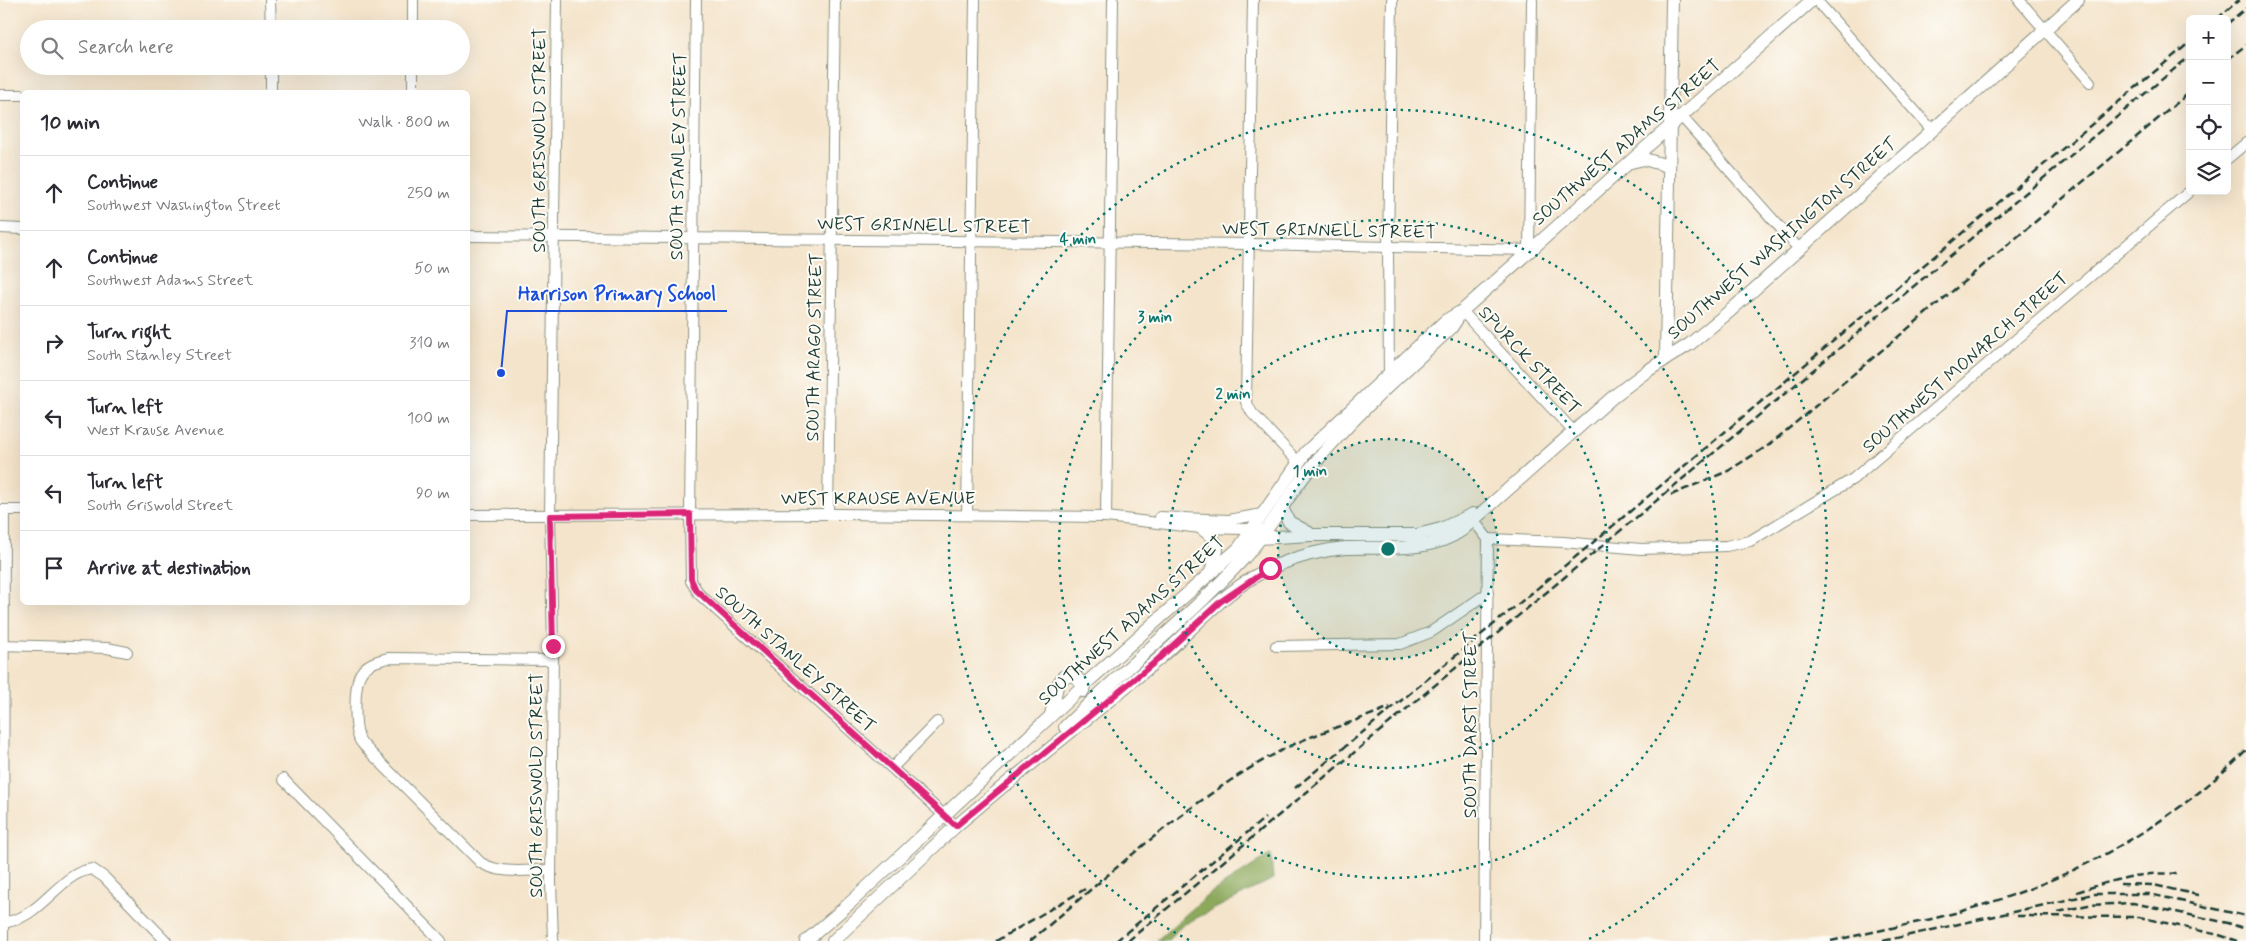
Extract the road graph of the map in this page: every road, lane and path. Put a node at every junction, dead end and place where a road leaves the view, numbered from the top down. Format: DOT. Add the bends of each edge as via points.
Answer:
graph roads {
  1 [pos="270,0"];
  2 [pos="413,0"];
  3 [pos="556,0"];
  4 [pos="696,0"];
  5 [pos="835,0"];
  6 [pos="975,0"];
  7 [pos="1113,0"];
  8 [pos="1253,0"];
  9 [pos="1392,0"];
  10 [pos="1532,0"];
  11 [pos="1672,0"];
  12 [pos="1812,0"];
  13 [pos="1816,0"];
  14 [pos="2019,0"];
  15 [pos="2078,0"];
  16 [pos="271,20"];
  17 [pos="413,20"];
  18 [pos="2045,30"];
  19 [pos="271,75"];
  20 [pos="413,75"];
  21 [pos="2090,82"];
  22 [pos="271,90"];
  23 [pos="413,90"];
  24 [pos="0,95"];
  25 [pos="20,95"];
  26 [pos="1682,117"];
  27 [pos="1668,129"];
  28 [pos="1932,130"];
  29 [pos="2246,143"];
  30 [pos="2231,156"];
  31 [pos="1631,162"];
  32 [pos="1668,166"];
  33 [pos="2186,194"];
  34 [pos="0,228"];
  35 [pos="20,229"];
  36 [pos="470,236"];
  37 [pos="555,238"];
  38 [pos="693,239"];
  39 [pos="831,240"];
  40 [pos="972,241"];
  41 [pos="1110,244"];
  42 [pos="1249,244"];
  43 [pos="1388,249"];
  44 [pos="1799,249"];
  45 [pos="1529,250"];
  46 [pos="1462,311"];
  47 [pos="1666,360"];
  48 [pos="1389,379"];
  49 [pos="1573,431"];
  50 [pos="1298,462"];
  51 [pos="1281,509"];
  52 [pos="2,510"];
  53 [pos="20,510"];
  54 [pos="690,514"];
  55 [pos="828,514"];
  56 [pos="1262,514"];
  57 [pos="470,515"];
  58 [pos="966,515"];
  59 [pos="550,516"];
  60 [pos="1106,517"];
  61 [pos="1472,518"];
  62 [pos="1201,528"];
  63 [pos="1257,533"];
  64 [pos="1311,535"];
  65 [pos="1488,539"];
  66 [pos="1239,547"];
  67 [pos="1210,574"];
  68 [pos="1488,593"];
  69 [pos="1,646"];
  70 [pos="1276,646"];
  71 [pos="127,652"];
  72 [pos="553,660"];
  73 [pos="1084,685"];
  74 [pos="1081,711"];
  75 [pos="1050,716"];
  76 [pos="937,722"];
  77 [pos="892,768"];
  78 [pos="283,779"];
  79 [pos="1007,784"];
  80 [pos="2,788"];
  81 [pos="944,814"];
  82 [pos="956,826"];
  83 [pos="551,870"];
  84 [pos="2,923"];
  85 [pos="3,941"];
  86 [pos="166,941"];
  87 [pos="441,941"];
  88 [pos="553,941"];
  89 [pos="806,941"];
  90 [pos="832,941"];
  91 [pos="1484,941"];
  1 -- 16 [label="street"];
  2 -- 17 [label="street"];
  3 -- 37 [label="street, SOUTH GRISWOLD STREET"];
  4 -- 38 [label="street, SOUTH STANLEY STREET"];
  5 -- 39 [label="street, SOUTH ARAGO STREET"];
  6 -- 40 [label="street"];
  7 -- 41 [label="street"];
  8 -- 42 [label="street"];
  9 -- 43 [label="street"];
  10 -- 45 [label="street"];
  11 -- 27 [label="main road"];
  12 -- 26 [label="main road, SOUTHWEST ADAMS STREET"];
  13 -- 28 [label="street"];
  14 -- 18 [label="street"];
  15 -- 18 [label="main road, SOUTHWEST WASHINGTON STREET"];
  18 -- 21 [label="street"];
  18 -- 28 [label="main road, SOUTHWEST WASHINGTON STREET"];
  19 -- 22 [label="street"];
  20 -- 23 [label="street"];
  24 -- 25 [label="street"];
  26 -- 27 [label="main road, SOUTHWEST ADAMS STREET"];
  26 -- 44 [label="street"];
  27 -- 31 [label="main road, SOUTHWEST ADAMS STREET"];
  27 -- 32 [label="main road"];
  28 -- 44 [label="main road, SOUTHWEST WASHINGTON STREET"];
  29 -- 30 [label="street"];
  31 -- 32 [label="main road" via="1644,160"];
  31 -- 45 [label="main road, SOUTHWEST ADAMS STREET"];
  32 -- 47 [label="main road"];
  33 -- 65 [label="street, SOUTHWEST MONARCH STREET" via="1853,479 1750,541 1726,546 1641,549"];
  34 -- 35 [label="street"];
  36 -- 37 [label="street, WEST GRINNELL STREET"];
  37 -- 38 [label="street, WEST GRINNELL STREET"];
  37 -- 59 [label="street, SOUTH GRISWOLD STREET"];
  38 -- 39 [label="street, WEST GRINNELL STREET"];
  38 -- 54 [label="street, SOUTH STANLEY STREET"];
  39 -- 40 [label="street, WEST GRINNELL STREET"];
  39 -- 55 [label="street, SOUTH ARAGO STREET"];
  40 -- 41 [label="street, WEST GRINNELL STREET"];
  40 -- 58 [label="street"];
  41 -- 42 [label="street, WEST GRINNELL STREET"];
  41 -- 60 [label="street"];
  42 -- 43 [label="street, WEST GRINNELL STREET"];
  42 -- 50 [label="street" via="1247,405"];
  43 -- 45 [label="street, WEST GRINNELL STREET"];
  43 -- 48 [label="street"];
  44 -- 47 [label="main road, SOUTHWEST WASHINGTON STREET" via="1721,319"];
  45 -- 46 [label="main road, SOUTHWEST ADAMS STREET"];
  46 -- 48 [label="main road, SOUTHWEST ADAMS STREET" via="1450,328"];
  46 -- 49 [label="street, SPURCK STREET"];
  47 -- 49 [label="main road, SOUTHWEST WASHINGTON STREET" via="1630,383"];
  48 -- 50 [label="main road, SOUTHWEST ADAMS STREET"];
  48 -- 51 [label="main road, SOUTHWEST ADAMS STREET" via="1308,471"];
  49 -- 61 [label="main road, SOUTHWEST WASHINGTON STREET" via="1503,495"];
  50 -- 56 [label="main road, SOUTHWEST ADAMS STREET"];
  51 -- 63 [label="main road, SOUTHWEST ADAMS STREET"];
  51 -- 64 [label="main road" via="1289,522"];
  52 -- 53 [label="street"];
  52 -- 69 [label="street"];
  54 -- 55 [label="street, WEST KRAUSE AVENUE"];
  54 -- 59 [label="street, WEST KRAUSE AVENUE"];
  54 -- 77 [label="street, SOUTH STANLEY STREET" via="691,579 696,590"];
  55 -- 58 [label="street, WEST KRAUSE AVENUE"];
  56 -- 60 [label="street" via="1229,520"];
  56 -- 63 [label="main road, SOUTHWEST ADAMS STREET"];
  57 -- 59 [label="street, WEST KRAUSE AVENUE"];
  58 -- 60 [label="street, WEST KRAUSE AVENUE"];
  59 -- 72 [label="street, SOUTH GRISWOLD STREET"];
  60 -- 62 [label="street, WEST KRAUSE AVENUE"];
  61 -- 64 [label="main road, SOUTHWEST WASHINGTON STREET" via="1417,535"];
  61 -- 65 [label="street"];
  61 -- 79 [label="main road, SOUTHWEST WASHINGTON STREET" via="1454,536 1427,545 1329,550 1290,560 1257,576 1220,602 1155,662"];
  62 -- 63 [label="street, WEST KRAUSE AVENUE"];
  62 -- 67 [label="main road" via="1214,537 1217,544 1218,551"];
  63 -- 64 [label="main road, SOUTHWEST WASHINGTON STREET"];
  63 -- 66 [label="main road, SOUTHWEST WASHINGTON STREET"];
  63 -- 74 [label="main road, SOUTHWEST ADAMS STREET" via="1212,591"];
  65 -- 68 [label="street, SOUTH DARST STREET"];
  66 -- 67 [label="main road, SOUTHWEST ADAMS STREET"];
  67 -- 73 [label="main road, SOUTHWEST ADAMS STREET"];
  68 -- 70 [label="street" via="1431,632 1400,644"];
  68 -- 91 [label="street, SOUTH DARST STREET"];
  69 -- 71 [label="street" via="107,648"];
  69 -- 80 [label="street"];
  72 -- 83 [label="street, SOUTH GRISWOLD STREET"];
  72 -- 83 [label="street" via="388,658 374,662 361,672 357,683 356,724 359,739 371,753 481,862 492,869 508,871"];
  73 -- 74 [label="main road"];
  73 -- 75 [label="main road, SOUTHWEST ADAMS STREET"];
  73 -- 75 [label="main road" via="1074,675 1059,681"];
  74 -- 79 [label="main road, SOUTHWEST ADAMS STREET"];
  75 -- 81 [label="main road, SOUTHWEST ADAMS STREET"];
  76 -- 77 [label="street"];
  77 -- 81 [label="street, SOUTH STANLEY STREET"];
  78 -- 87 [label="street"];
  79 -- 82 [label="main road, SOUTHWEST ADAMS STREET"];
  80 -- 84 [label="street"];
  81 -- 82 [label="street, SOUTH STANLEY STREET"];
  81 -- 89 [label="main road, SOUTHWEST ADAMS STREET"];
  82 -- 90 [label="main road, SOUTHWEST ADAMS STREET"];
  83 -- 88 [label="street, SOUTH GRISWOLD STREET"];
  84 -- 85 [label="street"];
  84 -- 86 [label="street" via="32,912 77,872 92,869 104,877"];
}
